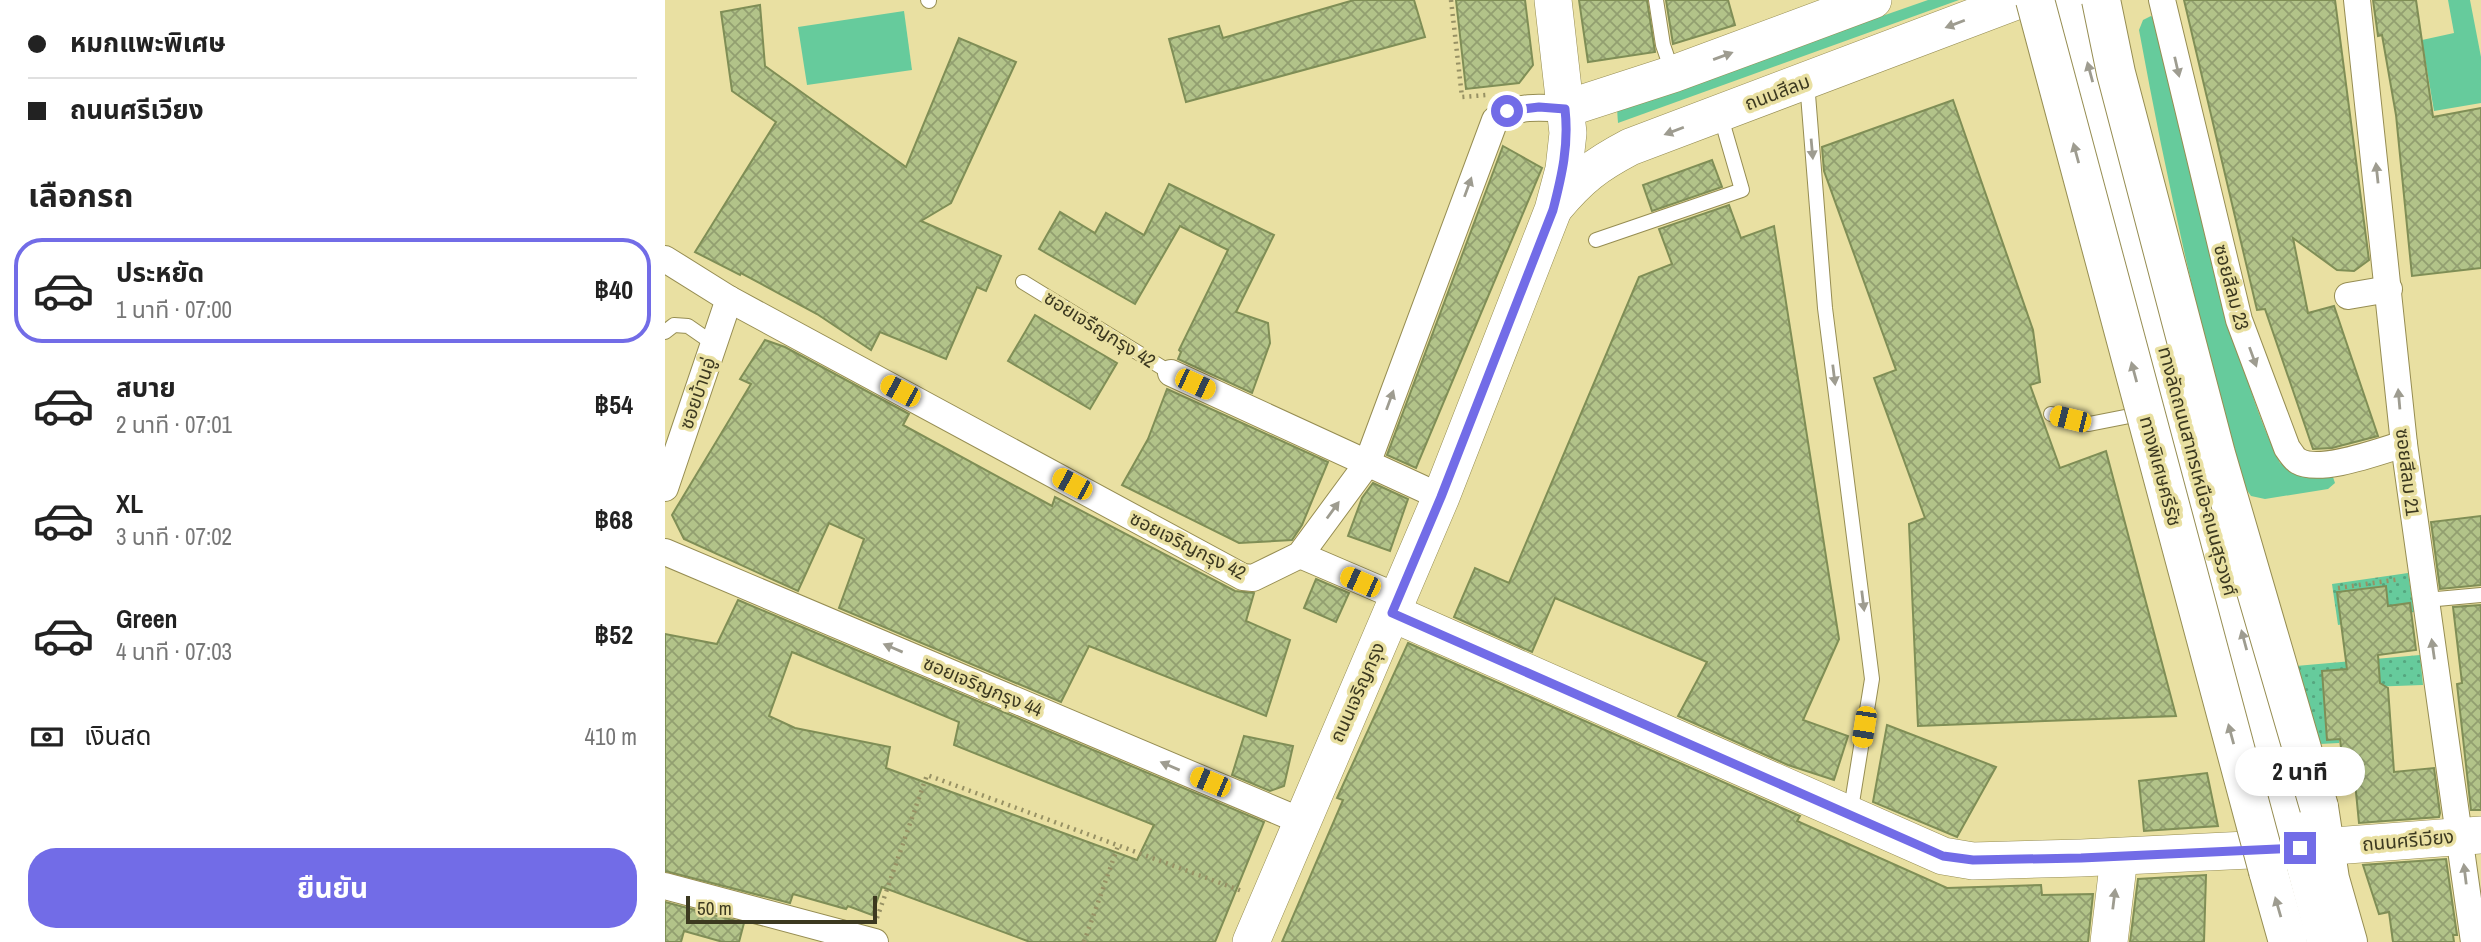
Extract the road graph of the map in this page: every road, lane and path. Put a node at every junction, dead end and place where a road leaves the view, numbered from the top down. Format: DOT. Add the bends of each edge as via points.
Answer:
graph roads {
  1 [pos="1451,0"];
  2 [pos="1553,0"];
  3 [pos="1656,0"];
  4 [pos="1873,0"];
  5 [pos="2019,0"];
  6 [pos="2035,0"];
  7 [pos="2070,0"];
  8 [pos="2101,0"];
  9 [pos="2117,0"];
  10 [pos="2162,0"];
  11 [pos="2357,0"];
  12 [pos="1673,74"];
  13 [pos="1807,80"];
  14 [pos="1489,95"];
  15 [pos="1565,109"];
  16 [pos="1720,113"];
  17 [pos="1581,157"];
  18 [pos="1596,240"];
  19 [pos="2155,251"];
  20 [pos="665,259"];
  21 [pos="1023,282"];
  22 [pos="2389,289"];
  23 [pos="2349,296"];
  24 [pos="729,299"];
  25 [pos="665,332"];
  26 [pos="714,344"];
  27 [pos="1171,373"];
  28 [pos="2167,409"];
  29 [pos="2050,414"];
  30 [pos="2404,444"];
  31 [pos="1367,464"];
  32 [pos="665,488"];
  33 [pos="1441,497"];
  34 [pos="665,552"];
  35 [pos="1300,555"];
  36 [pos="2338,588"];
  37 [pos="2424,588"];
  38 [pos="2481,595"];
  39 [pos="1395,605"];
  40 [pos="1850,815"];
  41 [pos="1301,821"];
  42 [pos="2470,835"];
  43 [pos="1118,846"];
  44 [pos="2317,847"];
  45 [pos="2119,857"];
  46 [pos="665,886"];
  47 [pos="1250,894"];
  48 [pos="872,941"];
  49 [pos="1084,942"];
  50 [pos="1251,942"];
  51 [pos="2109,942"];
  52 [pos="2288,942"];
  53 [pos="2326,942"];
  54 [pos="2348,942"];
  55 [pos="2361,942"];
  56 [pos="2474,942"];
  1 -- 14 [label="path" via="1462,97"];
  2 -- 15 [label="street, ถนนเจริญกรุง"];
  3 -- 12 [label="lane"];
  12 -- 4 [label="street, one-way"];
  5 -- 13 [label="street, ถนนสีลม, one-way"];
  52 -- 6 [label="highway, ทางพิเศษศรีรัช, one-way, bridge"];
  19 -- 7 [label="street, ทางลัดถนนสาทรเหนือ-ถนนสุรวงศ์, one-way"];
  8 -- 54 [label="highway, bridge" via="2216,454 2319,807 2330,879"];
  9 -- 19 [label="street, ทางลัดถนนสาทรเหนือ-ถนนสุรวงศ์"];
  10 -- 30 [label="street, ซอยสีลม 23, one-way" via="2287,448 2298,461 2313,465"];
  22 -- 11 [label="street, ซอยสีลม 21, one-way" via="2362,122"];
  12 -- 15 [label="street"];
  13 -- 16 [label="street, ถนนสีลม"];
  13 -- 40 [label="lane, one-way" via="1825,308 1872,679"];
  15 -- 17 [label="street, ถนนเจริญกรุง"];
  31 -- 15 [label="street, ซอยเจริญกรุง 42, one-way" via="1489,129 1507,111"];
  16 -- 17 [label="street, ถนนสีลม, one-way" via="1630,148"];
  16 -- 18 [label="lane" via="1742,190"];
  17 -- 33 [label="street, ถนนเจริญกรุง" via="1553,210"];
  19 -- 28 [label="street, ทางลัดถนนสาทรเหนือ-ถนนสุรวงศ์"];
  19 -- 44 [label="street, ทางลัดถนนสาทรเหนือ-ถนนสุรวงศ์" via="2214,421"];
  20 -- 24 [label="street, ซอยเจริญกรุง 42"];
  21 -- 27 [label="lane, ซอยเจรืญกรุง 42"];
  22 -- 23 [label="street"];
  30 -- 22 [label="street, ซอยสีลม 21, one-way"];
  24 -- 26 [label="street, ซอยบ้านอู่"];
  24 -- 35 [label="street, ซอยเจริญกรุง 42" via="1243,577 1253,578"];
  25 -- 26 [label="lane" via="674,325 688,326"];
  26 -- 32 [label="street, ซอยบ้านอู่"];
  27 -- 31 [label="street, ซอยเจรืญกรุง 42"];
  28 -- 29 [label="lane" via="2089,424"];
  44 -- 28 [label="street, ทางลัดถนนสาทรเหนือ-ถนนสุรวงศ์, one-way"];
  30 -- 37 [label="street, ซอยสีลม 21"];
  31 -- 33 [label="street, ซอยเจรืญกรุง 42"];
  35 -- 31 [label="street, ซอยเจริญกรุง 42, one-way"];
  33 -- 39 [label="street, ถนนเจริญกรุง"];
  41 -- 34 [label="street, ซอยเจริญกรุง 44, one-way"];
  35 -- 39 [label="street"];
  36 -- 37 [label="path"];
  37 -- 38 [label="lane"];
  42 -- 37 [label="street, ซอยสีลม 21, one-way"];
  39 -- 40 [label="street, ถนนศรีเวียง"];
  39 -- 41 [label="street, ถนนเจริญกรุง"];
  40 -- 45 [label="street, ถนนศรีเวียง" via="1953,858"];
  41 -- 50 [label="street, ถนนเจริญกรุง"];
  42 -- 44 [label="street, ถนนศรีเวียง"];
  56 -- 42 [label="street, ซอยสีลม 21, one-way"];
  43 -- 47 [label="path"];
  43 -- 48 [label="path" via="927,775"];
  43 -- 49 [label="path"];
  44 -- 45 [label="street, ถนนศรีเวียง"];
  44 -- 53 [label="street, ทางลัดถนนสาทรเหนือ-ถนนสุรวงศ์"];
  44 -- 55 [label="street, ทางลัดถนนสาทรเหนือ-ถนนสุรวงศ์"];
  51 -- 45 [label="street, one-way"];
  46 -- 48 [label="street"];
}
